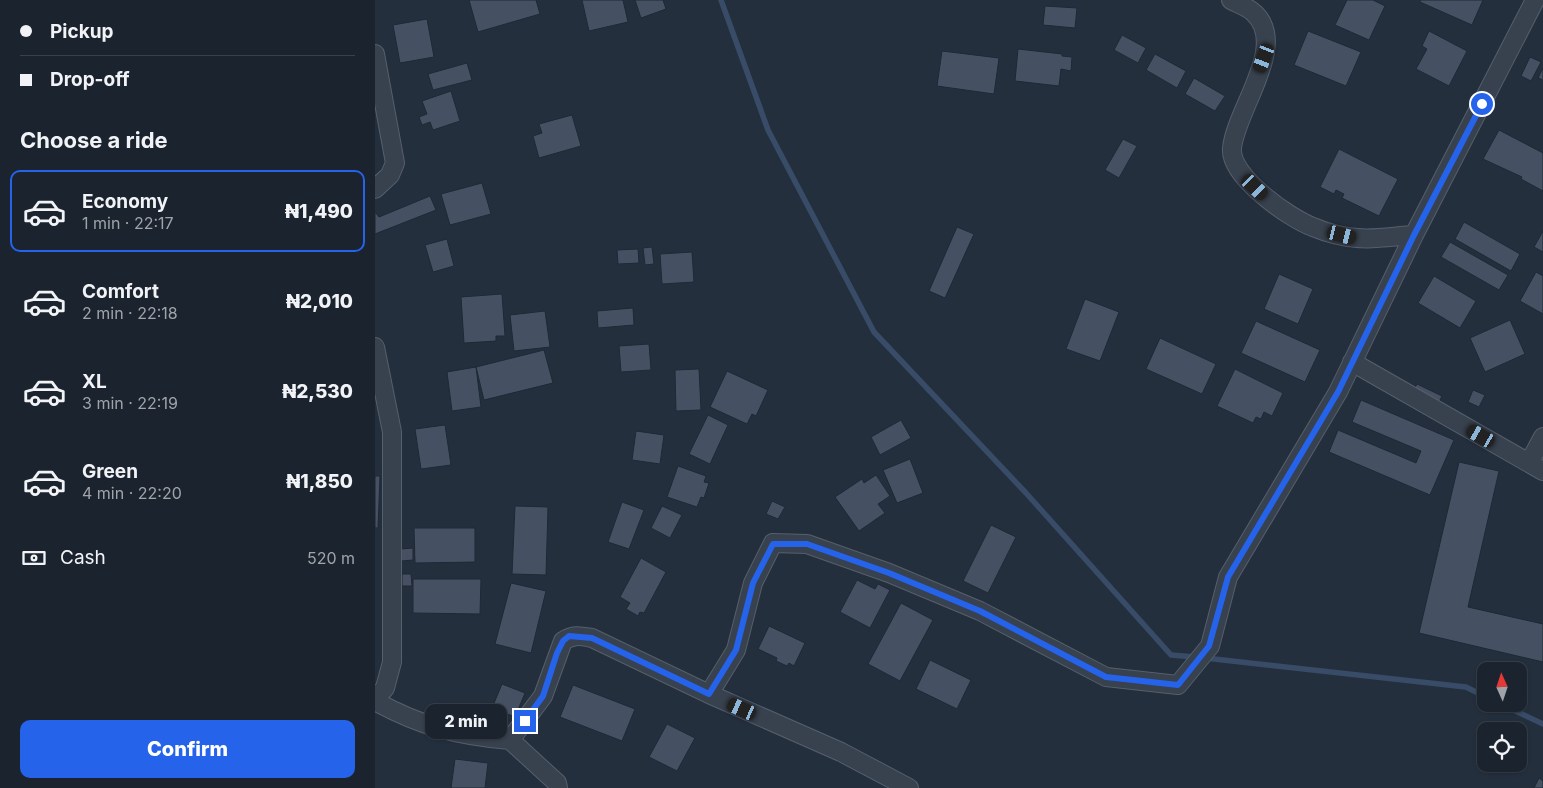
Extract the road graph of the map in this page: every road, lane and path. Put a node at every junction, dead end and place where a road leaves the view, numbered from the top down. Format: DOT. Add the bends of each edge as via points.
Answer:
graph roads {
  1 [pos="1231,0"];
  2 [pos="1535,0"];
  3 [pos="375,54"];
  4 [pos="375,189"];
  5 [pos="1414,235"];
  6 [pos="375,347"];
  7 [pos="1352,362"];
  8 [pos="1543,437"];
  9 [pos="1536,467"];
  10 [pos="709,694"];
  11 [pos="375,700"];
  12 [pos="510,740"];
  13 [pos="558,788"];
  14 [pos="909,788"];
  1 -- 5 [label="street" via="1253,12 1262,23 1267,45 1232,149 1243,175 1268,199 1312,227 1357,238"];
  2 -- 5 [label="street"];
  3 -- 4 [label="street" via="395,163 390,175"];
  5 -- 7 [label="street"];
  6 -- 11 [label="street" via="391,432 392,662 385,688"];
  7 -- 9 [label="street"];
  7 -- 10 [label="street" via="1338,392 1228,577 1209,646 1178,685 1106,677 980,611 889,573 807,544 773,544 753,583 736,650"];
  8 -- 9 [label="street"];
  10 -- 12 [label="street" via="592,638 569,636 557,653 543,696"];
  10 -- 14 [label="street" via="841,752"];
  11 -- 12 [label="street" via="405,718 443,730 470,737"];
  12 -- 13 [label="street" via="557,783"];
}
